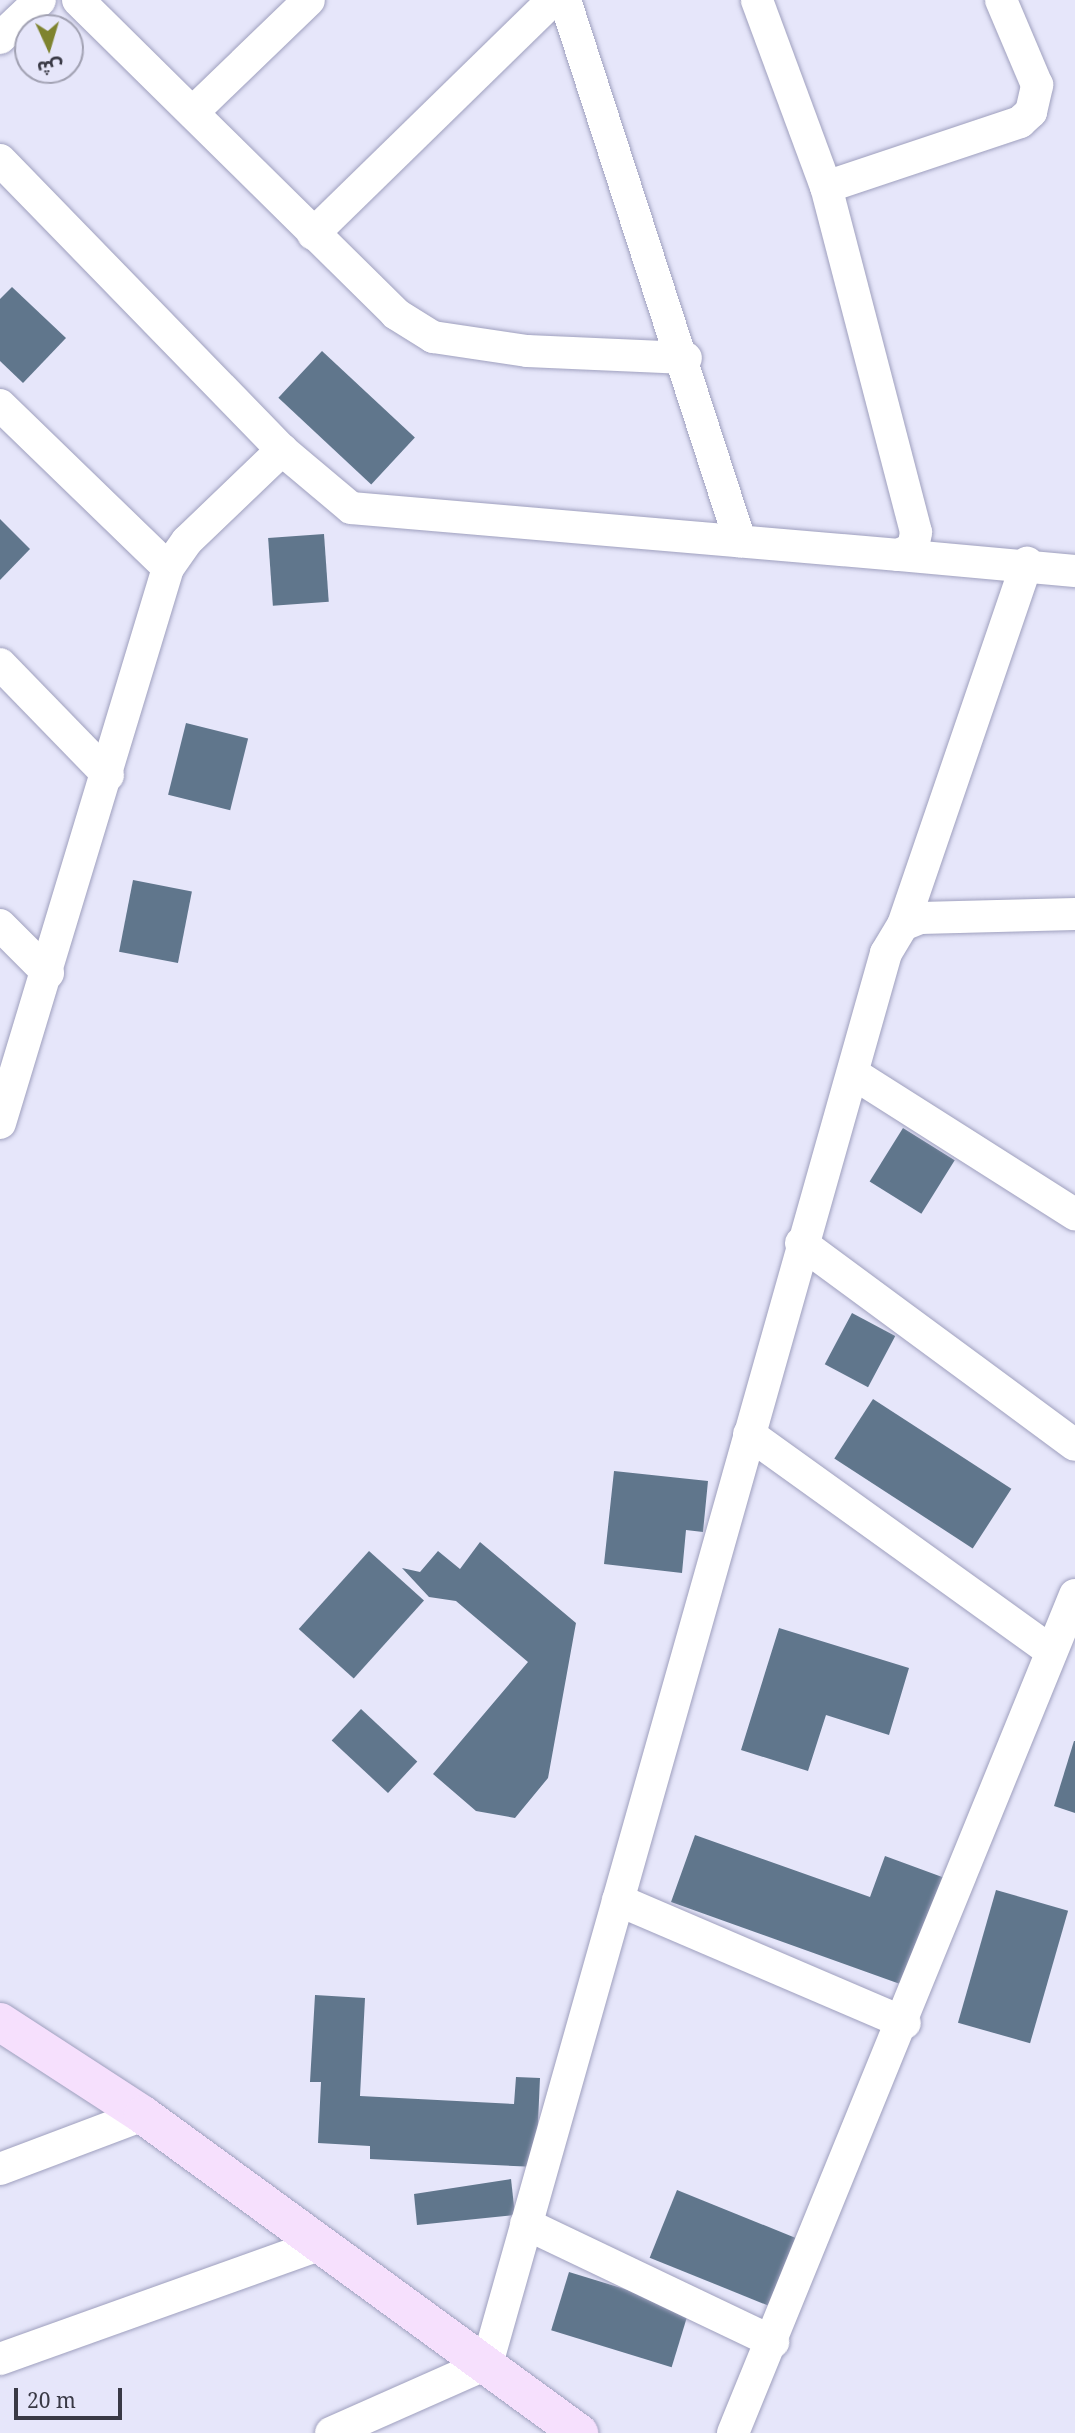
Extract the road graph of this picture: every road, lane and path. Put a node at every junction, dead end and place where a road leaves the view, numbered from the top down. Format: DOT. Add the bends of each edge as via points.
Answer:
graph roads {
  1 [pos="40,0"];
  2 [pos="78,0"];
  3 [pos="309,0"];
  4 [pos="553,0"];
  5 [pos="565,0"];
  6 [pos="757,0"];
  7 [pos="1002,0"];
  8 [pos="0,38"];
  9 [pos="193,112"];
  10 [pos="0,160"];
  11 [pos="826,187"];
  12 [pos="313,234"];
  13 [pos="686,358"];
  14 [pos="0,405"];
  15 [pos="282,450"];
  16 [pos="740,541"];
  17 [pos="899,555"];
  18 [pos="1027,563"];
  19 [pos="168,568"];
  20 [pos="1075,571"];
  21 [pos="0,664"];
  22 [pos="108,775"];
  23 [pos="1075,914"];
  24 [pos="0,925"];
  25 [pos="903,925"];
  26 [pos="48,973"];
  27 [pos="853,1074"];
  28 [pos="0,1123"];
  29 [pos="1075,1214"];
  30 [pos="801,1243"];
  31 [pos="749,1434"];
  32 [pos="1075,1444"];
  33 [pos="1075,1595"];
  34 [pos="1051,1650"];
  35 [pos="618,1900"];
  36 [pos="0,2022"];
  37 [pos="905,2023"];
  38 [pos="143,2115"];
  39 [pos="0,2169"];
  40 [pos="526,2224"];
  41 [pos="322,2244"];
  42 [pos="773,2342"];
  43 [pos="0,2359"];
  44 [pos="487,2364"];
  45 [pos="331,2433"];
  46 [pos="579,2433"];
  47 [pos="733,2433"];
  1 -- 8 [label="street"];
  2 -- 9 [label="street"];
  3 -- 9 [label="street"];
  4 -- 12 [label="street"];
  5 -- 13 [label="street"];
  6 -- 11 [label="street"];
  7 -- 11 [label="street" via="1037,85 1031,112 1020,121"];
  9 -- 12 [label="street"];
  10 -- 15 [label="street"];
  11 -- 17 [label="street" via="916,532 913,548"];
  12 -- 13 [label="street" via="396,314 433,337 527,351"];
  13 -- 16 [label="street"];
  14 -- 19 [label="street"];
  15 -- 16 [label="street" via="351,508"];
  15 -- 19 [label="street" via="187,541"];
  16 -- 17 [label="street"];
  17 -- 18 [label="street"];
  18 -- 20 [label="street"];
  18 -- 25 [label="street"];
  19 -- 22 [label="street"];
  21 -- 22 [label="street"];
  22 -- 26 [label="street"];
  23 -- 25 [label="street" via="920,918"];
  24 -- 26 [label="street"];
  25 -- 27 [label="street" via="886,953"];
  26 -- 28 [label="street"];
  27 -- 29 [label="street"];
  27 -- 30 [label="street"];
  30 -- 31 [label="street"];
  30 -- 32 [label="street"];
  31 -- 34 [label="street"];
  31 -- 35 [label="street"];
  33 -- 34 [label="street"];
  34 -- 37 [label="street"];
  35 -- 37 [label="street"];
  35 -- 40 [label="street"];
  36 -- 38 [label="street"];
  37 -- 42 [label="street"];
  38 -- 39 [label="street"];
  38 -- 41 [label="street"];
  40 -- 42 [label="street"];
  40 -- 44 [label="street"];
  41 -- 43 [label="street"];
  41 -- 44 [label="street"];
  42 -- 47 [label="street"];
  44 -- 45 [label="street"];
  44 -- 46 [label="street"];
}
